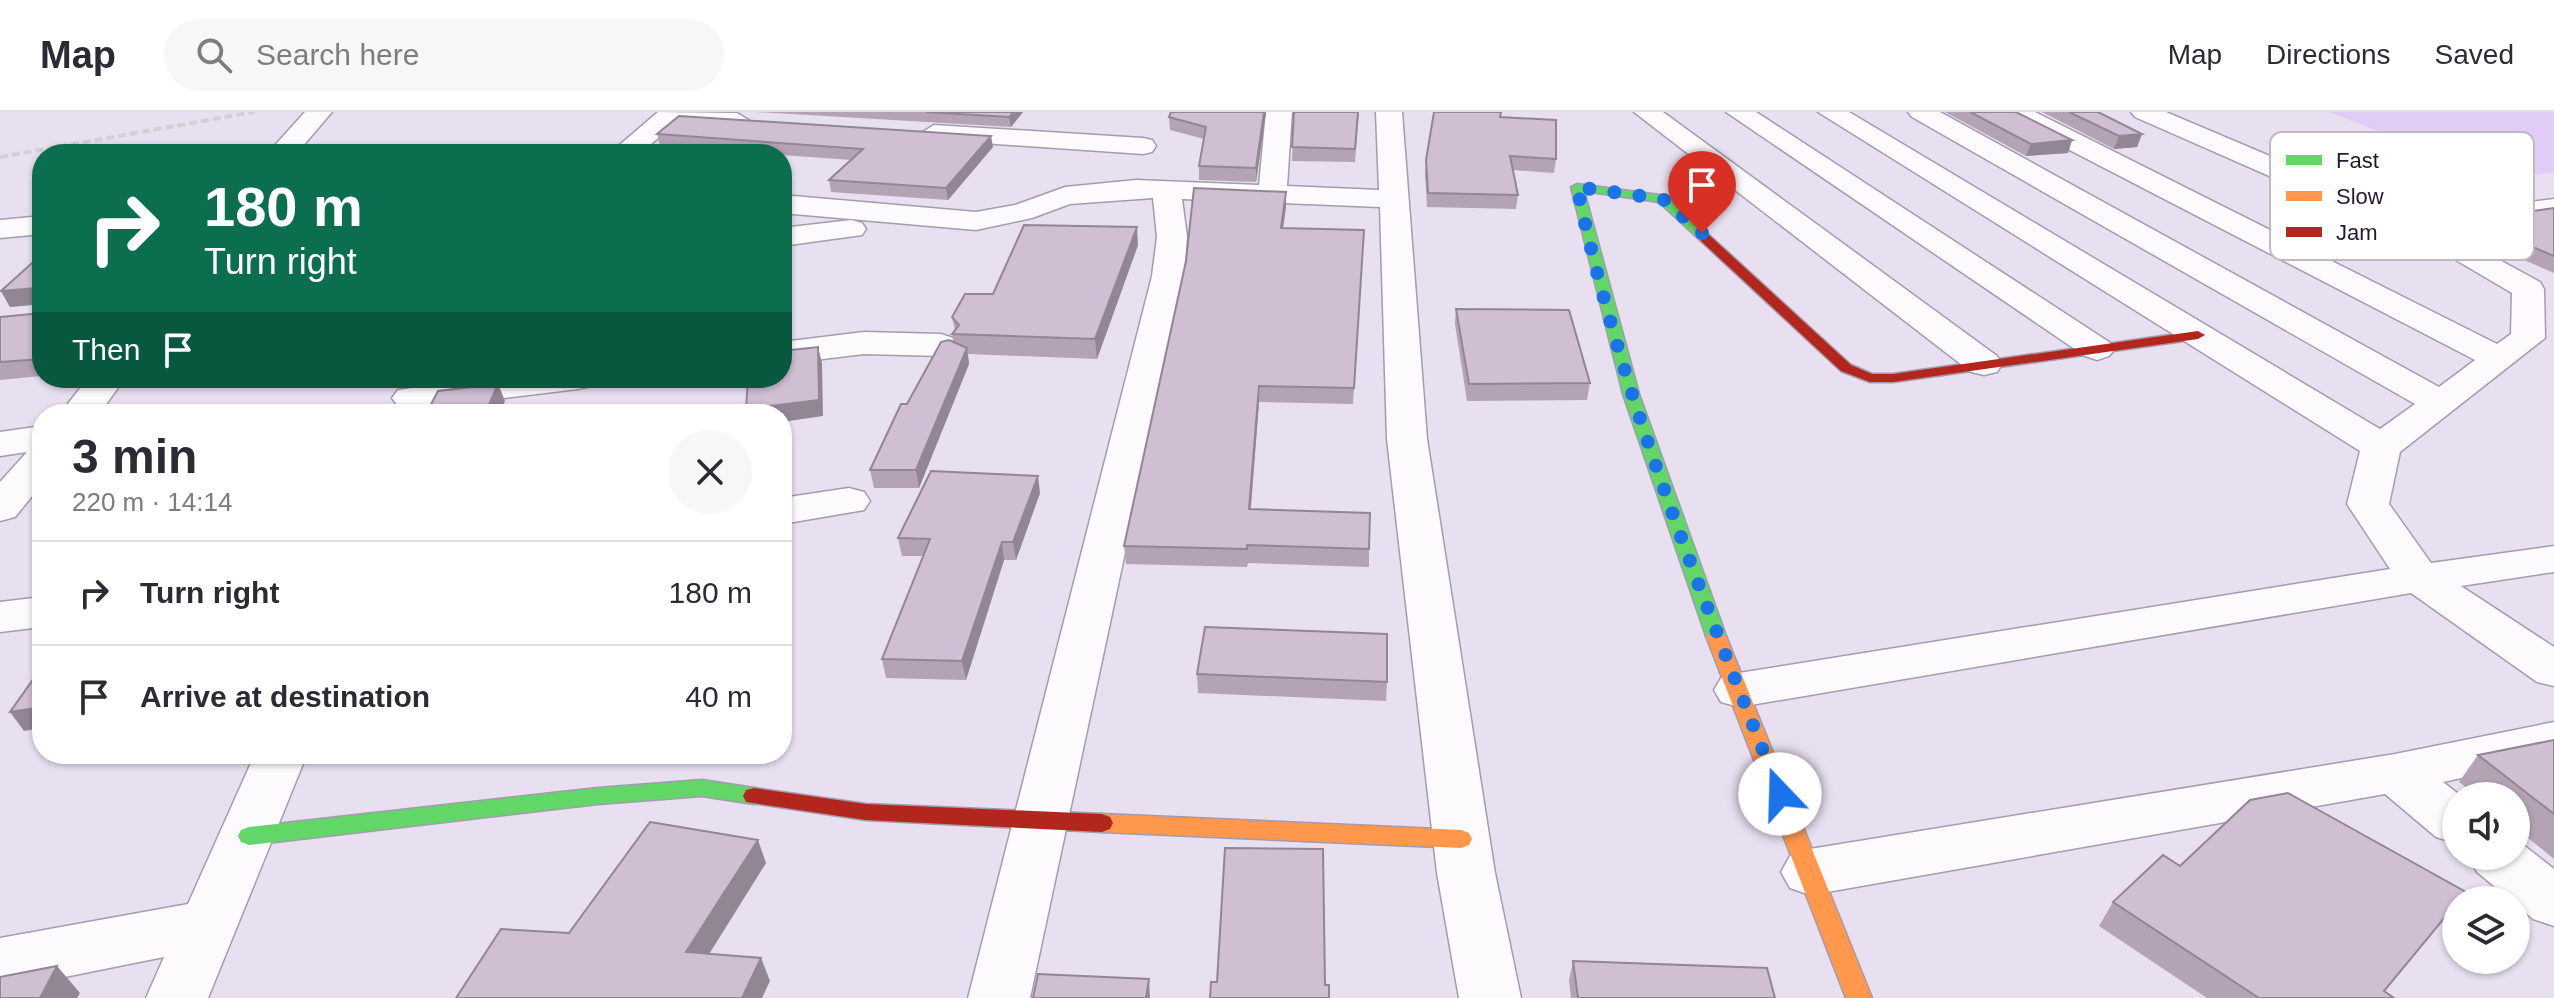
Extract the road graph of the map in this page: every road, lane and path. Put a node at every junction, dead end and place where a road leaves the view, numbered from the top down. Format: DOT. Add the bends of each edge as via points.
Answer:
graph roads {
  1 [pos="319,112"];
  2 [pos="1279,112"];
  3 [pos="1389,112"];
  4 [pos="1647,112"];
  5 [pos="1739,112"];
  6 [pos="1831,112"];
  7 [pos="1921,112"];
  8 [pos="2015,112"];
  9 [pos="2144,112"];
  10 [pos="671,114"];
  11 [pos="756,122"];
  12 [pos="908,132"];
  13 [pos="290,144"];
  14 [pos="635,144"];
  15 [pos="2270,166"];
  16 [pos="1151,190"];
  17 [pos="1272,194"];
  18 [pos="1394,199"];
  19 [pos="792,205"];
  20 [pos="2554,208"];
  21 [pos="2534,211"];
  22 [pos="940,219"];
  23 [pos="32,226"];
  24 [pos="0,229"];
  25 [pos="792,236"];
  26 [pos="2270,242"];
  27 [pos="2305,260"];
  28 [pos="2480,260"];
  29 [pos="2541,294"];
  30 [pos="2198,335"];
  31 [pos="941,345"];
  32 [pos="2097,349"];
  33 [pos="792,352"];
  34 [pos="2499,359"];
  35 [pos="1984,364"];
  36 [pos="99,388"];
  37 [pos="491,388"];
  38 [pos="413,397"];
  39 [pos="2439,402"];
  40 [pos="87,404"];
  41 [pos="32,439"];
  42 [pos="0,444"];
  43 [pos="2381,447"];
  44 [pos="32,471"];
  45 [pos="849,501"];
  46 [pos="0,508"];
  47 [pos="792,510"];
  48 [pos="2554,559"];
  49 [pos="2419,578"];
  50 [pos="32,613"];
  51 [pos="0,617"];
  52 [pos="2554,670"];
  53 [pos="1739,690"];
  54 [pos="2554,740"];
  55 [pos="277,764"];
  56 [pos="2395,773"];
  57 [pos="2442,811"];
  58 [pos="1043,821"];
  59 [pos="249,836"];
  60 [pos="1461,839"];
  61 [pos="2514,870"];
  62 [pos="1810,872"];
  63 [pos="2554,902"];
  64 [pos="209,924"];
  65 [pos="0,964"];
  66 [pos="177,998"];
  67 [pos="999,998"];
  68 [pos="1490,998"];
  69 [pos="1859,998"];
  1 -- 13 [label="street"];
  2 -- 17 [label="street"];
  3 -- 18 [label="street"];
  4 -- 35 [label="street"];
  5 -- 32 [label="street"];
  6 -- 30 [label="street"];
  7 -- 39 [label="street"];
  8 -- 26 [label="street"];
  9 -- 15 [label="street"];
  10 -- 11 [label="street"];
  10 -- 14 [label="street"];
  12 -- 16 [label="street" via="1147,135"];
  16 -- 17 [label="street"];
  16 -- 22 [label="street" via="1065,196 976,221"];
  16 -- 58 [label="street" via="1172,237 1168,276"];
  17 -- 18 [label="street"];
  18 -- 60 [label="street" via="1407,439"];
  19 -- 22 [label="street"];
  20 -- 21 [label="street"];
  22 -- 25 [label="street"];
  23 -- 24 [label="street"];
  27 -- 34 [label="street"];
  28 -- 29 [label="street"];
  29 -- 34 [label="street" via="2528,338"];
  30 -- 32 [label="street"];
  30 -- 43 [label="street"];
  31 -- 33 [label="street" via="864,343"];
  32 -- 35 [label="street"];
  34 -- 39 [label="street"];
  35 -- 53 [label="street" via="1893,378 1870,378 1846,368 1663,199 1577,187 1589,245 1658,473"];
  36 -- 40 [label="street"];
  37 -- 38 [label="street"];
  39 -- 43 [label="street"];
  41 -- 42 [label="street"];
  43 -- 49 [label="street" via="2368,504"];
  44 -- 46 [label="street"];
  45 -- 47 [label="street"];
  48 -- 49 [label="street"];
  49 -- 52 [label="street"];
  49 -- 53 [label="street"];
  50 -- 51 [label="street"];
  53 -- 62 [label="street"];
  54 -- 56 [label="street"];
  55 -- 59 [label="street"];
  56 -- 57 [label="street"];
  56 -- 62 [label="street"];
  58 -- 59 [label="street" via="866,812 702,788"];
  58 -- 60 [label="street"];
  58 -- 67 [label="street"];
  59 -- 64 [label="street"];
  60 -- 68 [label="street"];
  61 -- 63 [label="street"];
  62 -- 69 [label="street"];
  64 -- 65 [label="street"];
  64 -- 66 [label="street"];
}
